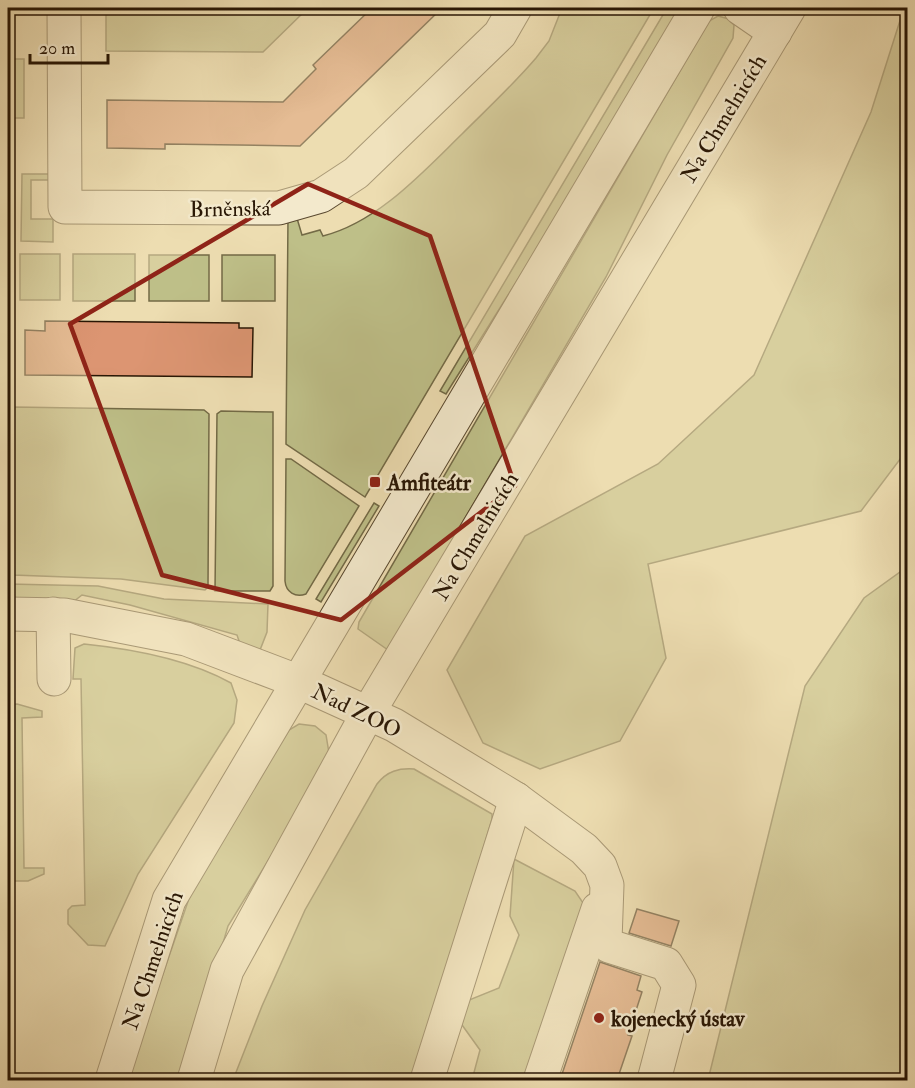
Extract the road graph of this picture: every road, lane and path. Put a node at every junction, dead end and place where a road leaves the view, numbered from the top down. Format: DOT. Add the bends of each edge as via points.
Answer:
graph roads {
  1 [pos="63,8"];
  2 [pos="515,8"];
  3 [pos="698,8"];
  4 [pos="740,8"];
  5 [pos="782,20"];
  6 [pos="8,614"];
  7 [pos="53,614"];
  8 [pos="54,679"];
  9 [pos="297,681"];
  10 [pos="368,713"];
  11 [pos="516,799"];
  12 [pos="607,885"];
  13 [pos="112,1080"];
  14 [pos="194,1080"];
  15 [pos="426,1080"];
  16 [pos="540,1080"];
  17 [pos="654,1080"];
  1 -- 2 [label="street, Brněnská" via="65,207 218,209 279,208 321,196 356,173 500,34"];
  3 -- 9 [label="street, Na Chmelnicích"];
  4 -- 5 [label="street"];
  5 -- 10 [label="street, Na Chmelnicích"];
  6 -- 7 [label="street, Nad ZOO"];
  7 -- 8 [label="street"];
  7 -- 9 [label="street, Nad ZOO" via="186,639"];
  9 -- 10 [label="street, Nad ZOO"];
  9 -- 13 [label="street, Na Chmelnicích" via="169,900"];
  10 -- 11 [label="street, Nad ZOO"];
  10 -- 14 [label="street, Na Chmelnicích" via="227,970"];
  11 -- 12 [label="street, Nad ZOO" via="584,849 600,866"];
  11 -- 15 [label="street"];
  12 -- 16 [label="street"];
  12 -- 17 [label="street" via="604,941 666,964 679,985"];
}
